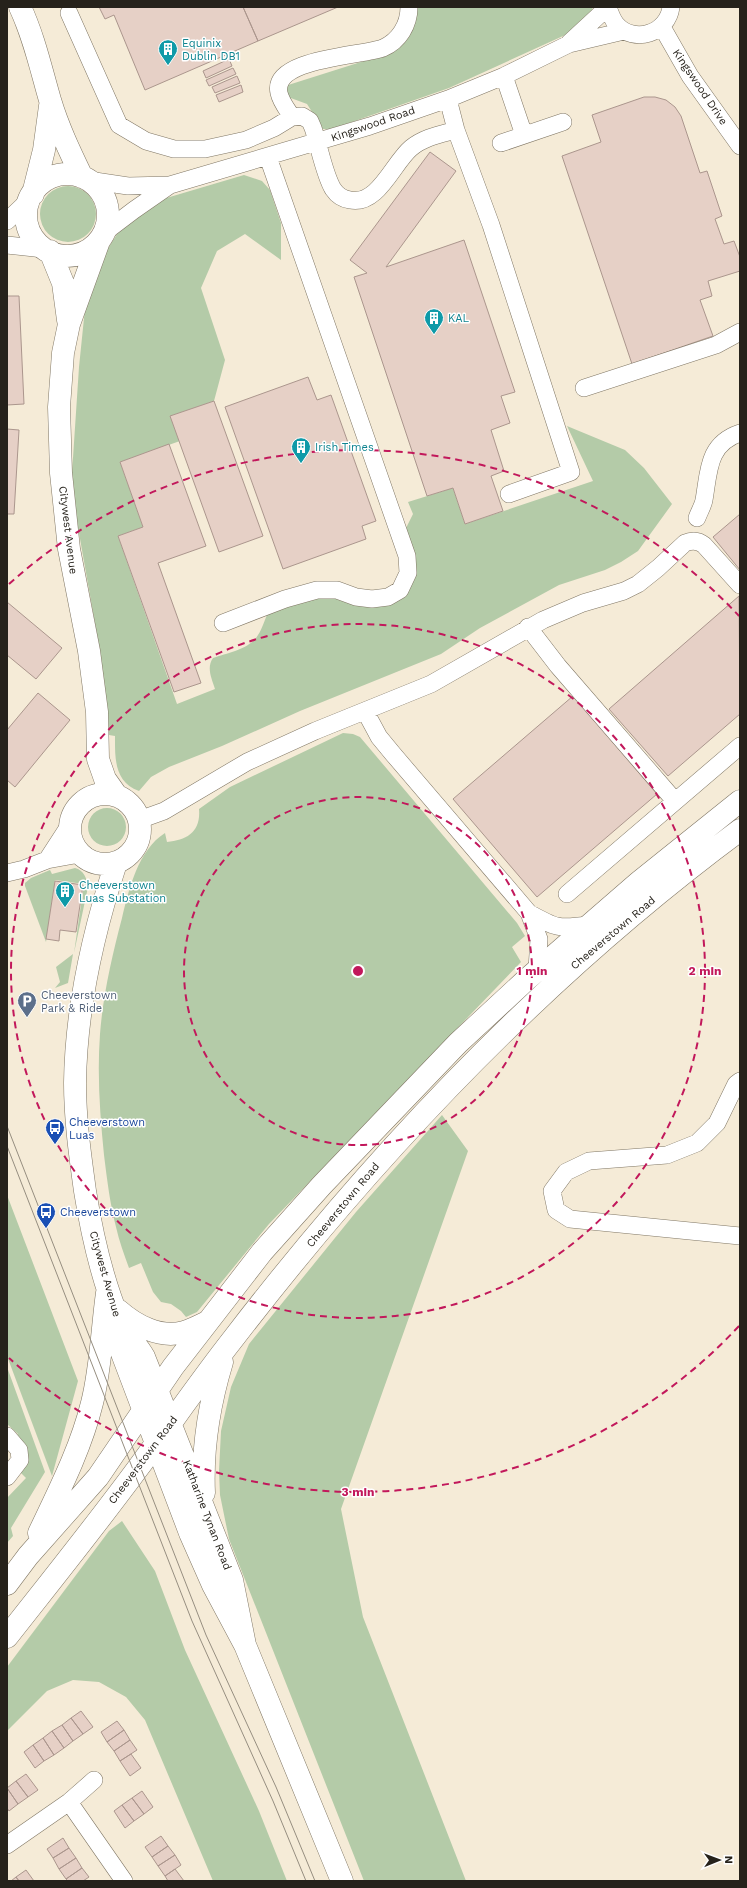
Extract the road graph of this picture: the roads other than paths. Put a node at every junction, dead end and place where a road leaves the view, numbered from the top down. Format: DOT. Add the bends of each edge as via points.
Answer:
graph roads {
  1 [pos="20,7"];
  2 [pos="409,7"];
  3 [pos="608,7"];
  4 [pos="671,7"];
  5 [pos="69,13"];
  6 [pos="662,27"];
  7 [pos="624,31"];
  8 [pos="569,44"];
  9 [pos="504,76"];
  10 [pos="448,99"];
  11 [pos="50,100"];
  12 [pos="292,117"];
  13 [pos="563,122"];
  14 [pos="456,130"];
  15 [pos="524,135"];
  16 [pos="318,143"];
  17 [pos="500,143"];
  18 [pos="740,146"];
  19 [pos="268,157"];
  20 [pos="85,178"];
  21 [pos="170,186"];
  22 [pos="31,197"];
  23 [pos="7,221"];
  24 [pos="102,237"];
  25 [pos="7,245"];
  26 [pos="47,250"];
  27 [pos="69,324"];
  28 [pos="740,332"];
  29 [pos="584,388"];
  30 [pos="740,433"];
  31 [pos="509,494"];
  32 [pos="697,518"];
  33 [pos="740,585"];
  34 [pos="223,623"];
  35 [pos="528,627"];
  36 [pos="364,711"];
  37 [pos="740,746"];
  38 [pos="98,758"];
  39 [pos="117,796"];
  40 [pos="88,799"];
  41 [pos="740,800"];
  42 [pos="675,801"];
  43 [pos="139,820"];
  44 [pos="70,823"];
  45 [pos="740,830"];
  46 [pos="83,857"];
  47 [pos="47,860"];
  48 [pos="116,863"];
  49 [pos="7,873"];
  50 [pos="106,893"];
  51 [pos="567,894"];
  52 [pos="529,913"];
  53 [pos="588,925"];
  54 [pos="537,969"];
  55 [pos="740,1081"];
  56 [pos="740,1236"];
  57 [pos="114,1306"];
  58 [pos="207,1322"];
  59 [pos="226,1347"];
  60 [pos="157,1389"];
  61 [pos="143,1411"];
  62 [pos="171,1424"];
  63 [pos="7,1436"];
  64 [pos="156,1444"];
  65 [pos="7,1477"];
  66 [pos="204,1510"];
  67 [pos="28,1556"];
  68 [pos="7,1584"];
  69 [pos="7,1638"];
  70 [pos="245,1645"];
  71 [pos="94,1780"];
  72 [pos="70,1802"];
  73 [pos="7,1845"];
  74 [pos="124,1881"];
  75 [pos="342,1881"];
  1 -- 11 [label="main road" via="43,70"];
  2 -- 12 [label="street" via="409,16 402,34 383,48 306,64 280,80 279,92"];
  3 -- 7 [label="street" via="616,25"];
  3 -- 8 [label="street, Kingswood Road"];
  4 -- 6 [label="street" via="668,19"];
  5 -- 12 [label="street" via="119,125 146,141 174,149 205,149 246,140"];
  6 -- 7 [label="street" via="644,35 633,35"];
  6 -- 18 [label="street, Kingswood Drive" via="690,76"];
  7 -- 8 [label="street, Kingswood Road"];
  8 -- 9 [label="street, Kingswood Road"];
  9 -- 10 [label="street, Kingswood Road"];
  9 -- 15 [label="street"];
  10 -- 14 [label="street"];
  10 -- 16 [label="street, Kingswood Road"];
  11 -- 20 [label="main road" via="61,131"];
  11 -- 22 [label="main road" via="44,150"];
  12 -- 16 [label="street" via="302,116 310,121"];
  13 -- 15 [label="street"];
  14 -- 16 [label="street" via="423,140 410,148 379,188 362,201 345,199 333,190"];
  14 -- 31 [label="street" via="491,225 572,472"];
  15 -- 17 [label="street"];
  16 -- 19 [label="street, Kingswood Road"];
  19 -- 21 [label="street, Kingswood Road"];
  19 -- 34 [label="street" via="406,556 408,573 400,590 388,596 372,599 356,597 337,590 318,590 285,599"];
  20 -- 21 [label="street, Kingswood Road" via="128,186"];
  20 -- 22 [label="main road" via="70,174 57,175 45,181"];
  20 -- 24 [label="main road" via="102,192 107,204 108,218"];
  21 -- 24 [label="street, Kingswood Road" via="134,210"];
  22 -- 23 [label="street"];
  22 -- 26 [label="main road" via="26,213 28,226 34,238"];
  24 -- 26 [label="main road" via="86,251 71,256 57,255"];
  24 -- 27 [label="main road, Citywest Avenue"];
  25 -- 26 [label="street"];
  26 -- 27 [label="main road, Citywest Avenue" via="63,283"];
  27 -- 38 [label="main road, Citywest Avenue" via="63,353 59,407 62,472 69,549 89,651 96,705"];
  28 -- 29 [label="street" via="716,345"];
  30 -- 32 [label="street" via="726,440 713,454 704,502"];
  33 -- 35 [label="street" via="704,545 699,541 689,541 638,584 576,606"];
  35 -- 36 [label="street" via="431,684"];
  35 -- 42 [label="street" via="558,666"];
  36 -- 43 [label="street" via="247,762 164,810"];
  36 -- 52 [label="street" via="393,754"];
  37 -- 42 [label="street"];
  38 -- 39 [label="main road, Citywest Avenue" via="104,779"];
  38 -- 40 [label="main road, Citywest Avenue"];
  39 -- 40 [label="main road" via="102,794"];
  39 -- 43 [label="main road" via="131,806"];
  40 -- 44 [label="main road" via="76,809"];
  41 -- 53 [label="main road, Cheeverstown Road"];
  42 -- 51 [label="street"];
  43 -- 48 [label="main road" via="140,831 134,851"];
  44 -- 46 [label="main road" via="70,836"];
  44 -- 47 [label="street"];
  45 -- 59 [label="main road, Cheeverstown Road" via="629,918 570,969 469,1068 400,1139 336,1212"];
  46 -- 47 [label="street"];
  46 -- 48 [label="main road" via="96,864"];
  46 -- 50 [label="main road" via="98,871"];
  47 -- 49 [label="street"];
  48 -- 50 [label="main road, Citywest Avenue"];
  50 -- 57 [label="main road, Citywest Avenue" via="83,997 75,1082 76,1122 88,1213"];
  52 -- 53 [label="street" via="551,925 563,928"];
  52 -- 54 [label="street" via="539,939"];
  53 -- 54 [label="main road, Cheeverstown Road"];
  54 -- 58 [label="main road, Cheeverstown Road" via="458,1043 322,1185 262,1252"];
  55 -- 56 [label="street" via="736,1084 717,1123 697,1143 667,1155 589,1161 566,1172 552,1191 556,1210 570,1219"];
  57 -- 58 [label="main road" via="140,1326 164,1333 183,1332"];
  57 -- 60 [label="main road, Citywest Avenue" via="139,1348"];
  57 -- 61 [label="main road, Citywest Avenue" via="120,1348"];
  57 -- 67 [label="main road" via="90,1411 73,1462"];
  58 -- 60 [label="main road, Cheeverstown Road"];
  59 -- 62 [label="main road, Cheeverstown Road"];
  59 -- 66 [label="main road" via="206,1428 203,1460"];
  60 -- 61 [label="main road, Cheeverstown Road"];
  60 -- 62 [label="main road, Katharine Tynan Road"];
  61 -- 64 [label="main road, Citywest Avenue"];
  61 -- 67 [label="main road, Cheeverstown Road" via="98,1477"];
  62 -- 64 [label="main road, Cheeverstown Road"];
  62 -- 66 [label="main road, Katharine Tynan Road"];
  63 -- 65 [label="street" via="19,1450 20,1460"];
  64 -- 69 [label="main road, Cheeverstown Road"];
  64 -- 70 [label="main road, Katharine Tynan Road" via="210,1579"];
  66 -- 70 [label="main road, Katharine Tynan Road" via="232,1580"];
  67 -- 68 [label="main road, Cheeverstown Road"];
  70 -- 75 [label="main road, Katharine Tynan Road"];
  71 -- 72 [label="street"];
  72 -- 73 [label="street"];
  72 -- 74 [label="street"];
}
